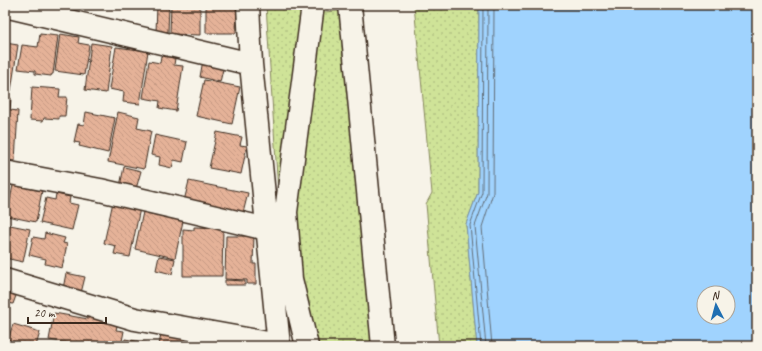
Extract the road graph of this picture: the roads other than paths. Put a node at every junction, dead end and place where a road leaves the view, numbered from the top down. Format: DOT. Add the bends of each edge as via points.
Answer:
graph roads {
  1 [pos="248,5"];
  2 [pos="313,5"];
  3 [pos="350,5"];
  4 [pos="5,6"];
  5 [pos="252,64"];
  6 [pos="5,172"];
  7 [pos="267,229"];
  8 [pos="5,280"];
  9 [pos="282,281"];
  10 [pos="279,345"];
  11 [pos="307,346"];
  12 [pos="383,346"];
  1 -- 5 [label="street"];
  2 -- 9 [label="street" via="286,212"];
  3 -- 12 [label="street"];
  4 -- 5 [label="street"];
  5 -- 7 [label="street"];
  6 -- 7 [label="street" via="100,190"];
  7 -- 9 [label="street"];
  8 -- 10 [label="street" via="135,319"];
  9 -- 10 [label="street"];
  9 -- 11 [label="street"];
}
